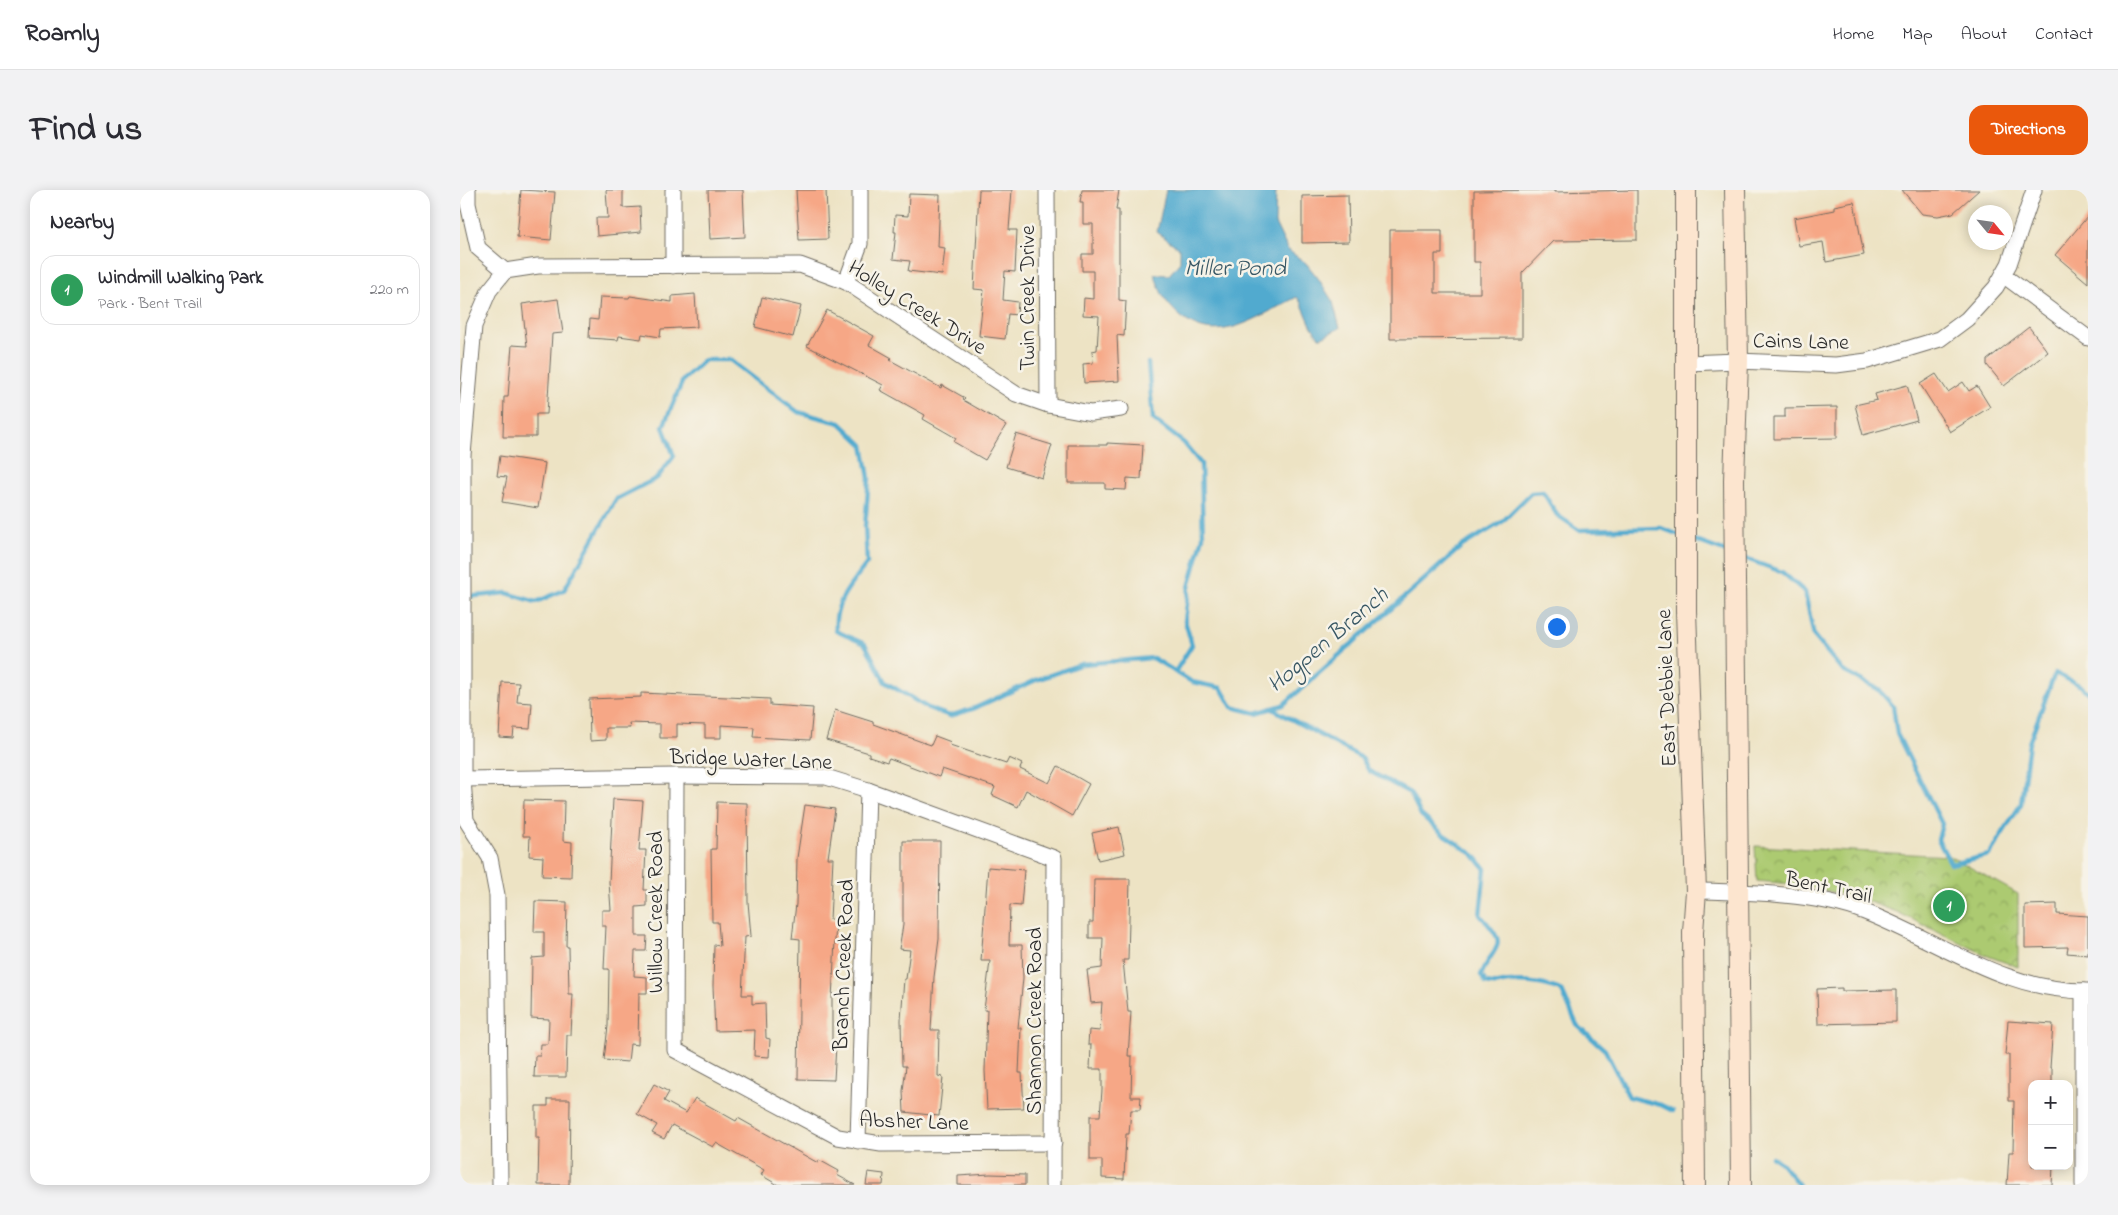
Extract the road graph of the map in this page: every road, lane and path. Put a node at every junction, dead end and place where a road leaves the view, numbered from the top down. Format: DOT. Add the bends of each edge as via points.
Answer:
graph roads {
  1 [pos="468,190"];
  2 [pos="673,190"];
  3 [pos="860,190"];
  4 [pos="1047,190"];
  5 [pos="1686,190"];
  6 [pos="1735,190"];
  7 [pos="2034,190"];
  8 [pos="673,266"];
  9 [pos="505,271"];
  10 [pos="2003,275"];
  11 [pos="846,282"];
  12 [pos="2088,338"];
  13 [pos="1738,361"];
  14 [pos="1687,363"];
  15 [pos="1048,405"];
  16 [pos="1121,409"];
  17 [pos="461,455"];
  18 [pos="676,776"];
  19 [pos="463,778"];
  20 [pos="868,790"];
  21 [pos="1054,858"];
  22 [pos="1696,891"];
  23 [pos="1738,892"];
  24 [pos="2085,991"];
  25 [pos="675,1050"];
  26 [pos="858,1141"];
  27 [pos="1054,1143"];
  28 [pos="500,1185"];
  29 [pos="1053,1185"];
  30 [pos="1695,1185"];
  31 [pos="1741,1185"];
  32 [pos="2083,1185"];
  1 -- 9 [label="street" via="478,248"];
  2 -- 8 [label="street"];
  3 -- 11 [label="street" via="860,244"];
  4 -- 15 [label="street, Twin Creek Drive"];
  5 -- 14 [label="main road, East Debbie Lane"];
  6 -- 13 [label="main road"];
  7 -- 10 [label="street, Cains Lane"];
  8 -- 9 [label="street, Holley Creek Drive" via="538,266"];
  8 -- 11 [label="street, Holley Creek Drive" via="800,265"];
  9 -- 17 [label="street" via="489,291 474,326"];
  10 -- 12 [label="street"];
  10 -- 13 [label="street, Cains Lane" via="1967,319 1940,339 1867,362 1836,365"];
  11 -- 15 [label="street, Holley Creek Drive" via="1016,394"];
  13 -- 14 [label="street, Cains Lane"];
  13 -- 23 [label="main road" via="1734,480"];
  14 -- 22 [label="main road, East Debbie Lane" via="1686,611"];
  15 -- 16 [label="street, Holley Creek Drive" via="1091,413"];
  17 -- 19 [label="street"];
  18 -- 19 [label="street, Bridge Water Lane"];
  18 -- 20 [label="street, Bridge Water Lane" via="826,777"];
  18 -- 25 [label="street, Willow Creek Road"];
  19 -- 28 [label="street" via="466,820 490,858 497,895"];
  20 -- 21 [label="street, Bridge Water Lane"];
  20 -- 26 [label="street, Branch Creek Road"];
  21 -- 27 [label="street, Shannon Creek Road"];
  22 -- 23 [label="street, Bent Trail"];
  22 -- 30 [label="main road, East Debbie Lane" via="1693,932"];
  23 -- 24 [label="street, Bent Trail" via="1813,900 1864,911 2009,978 2050,988"];
  23 -- 31 [label="main road"];
  24 -- 32 [label="street"];
  25 -- 26 [label="street, Absher Lane" via="838,1137"];
  26 -- 27 [label="street, Absher Lane" via="881,1144"];
  27 -- 29 [label="street, Shannon Creek Road"];
}
